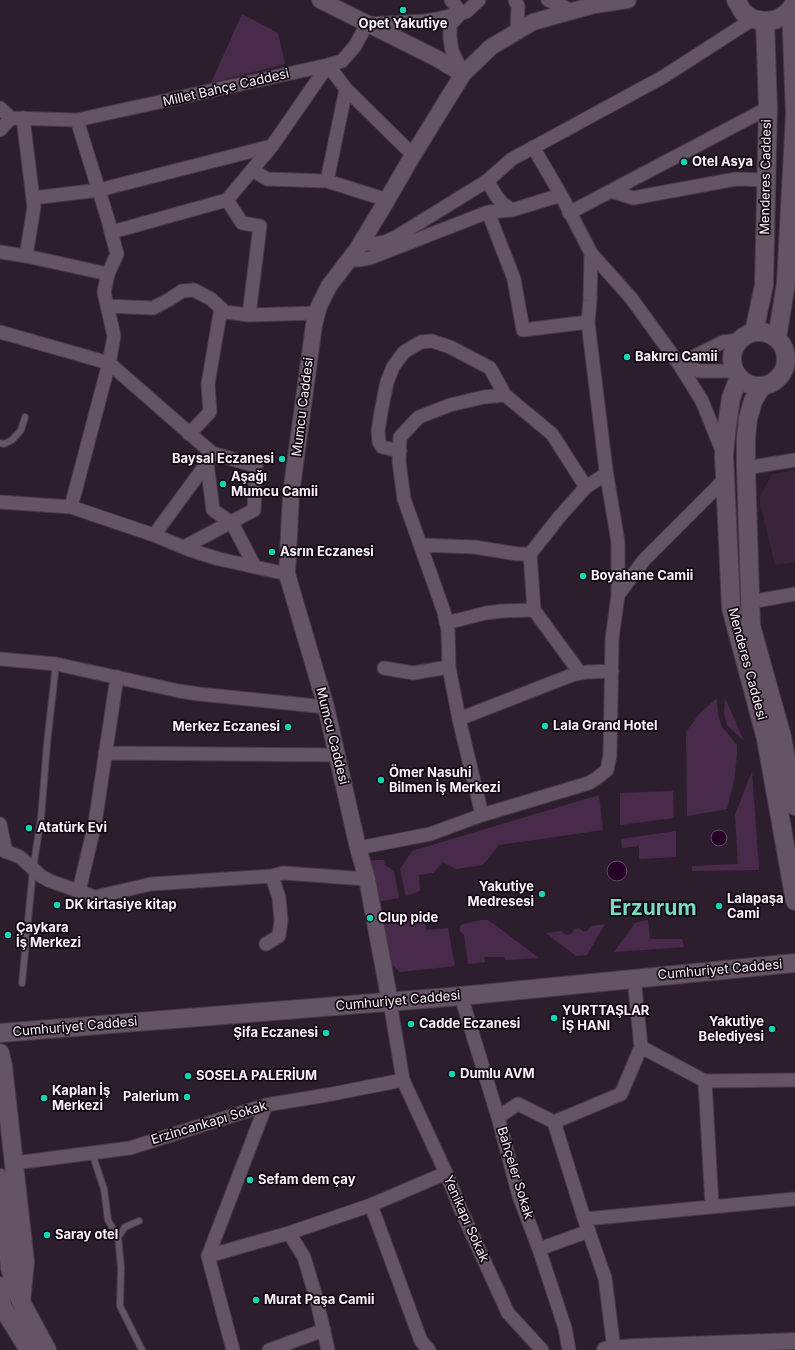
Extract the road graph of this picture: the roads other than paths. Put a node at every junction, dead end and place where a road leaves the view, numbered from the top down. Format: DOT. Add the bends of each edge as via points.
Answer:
graph roads {
  1 [pos="320,0"];
  2 [pos="451,0"];
  3 [pos="479,0"];
  4 [pos="515,0"];
  5 [pos="548,0"];
  6 [pos="628,0"];
  7 [pos="736,0"];
  8 [pos="793,5"];
  9 [pos="574,11"];
  10 [pos="461,13"];
  11 [pos="759,20"];
  12 [pos="367,24"];
  13 [pos="517,32"];
  14 [pos="794,59"];
  15 [pos="328,66"];
  16 [pos="463,74"];
  17 [pos="346,90"];
  18 [pos="0,108"];
  19 [pos="768,108"];
  20 [pos="795,114"];
  21 [pos="17,118"];
  22 [pos="76,120"];
  23 [pos="0,130"];
  24 [pos="272,146"];
  25 [pos="533,147"];
  26 [pos="413,155"];
  27 [pos="252,170"];
  28 [pos="766,180"];
  29 [pos="326,181"];
  30 [pos="488,181"];
  31 [pos="99,190"];
  32 [pos="612,190"];
  33 [pos="561,195"];
  34 [pos="32,198"];
  35 [pos="227,200"];
  36 [pos="387,200"];
  37 [pos="512,210"];
  38 [pos="488,212"];
  39 [pos="569,213"];
  40 [pos="112,232"];
  41 [pos="361,244"];
  42 [pos="0,252"];
  43 [pos="590,253"];
  44 [pos="26,256"];
  45 [pos="349,260"];
  46 [pos="108,274"];
  47 [pos="107,306"];
  48 [pos="221,308"];
  49 [pos="317,313"];
  50 [pos="249,315"];
  51 [pos="588,322"];
  52 [pos="0,332"];
  53 [pos="746,336"];
  54 [pos="777,338"];
  55 [pos="791,351"];
  56 [pos="109,362"];
  57 [pos="678,364"];
  58 [pos="737,374"];
  59 [pos="762,386"];
  60 [pos="505,395"];
  61 [pos="24,417"];
  62 [pos="189,434"];
  63 [pos="0,443"];
  64 [pos="400,451"];
  65 [pos="724,455"];
  66 [pos="209,458"];
  67 [pos="795,460"];
  68 [pos="746,468"];
  69 [pos="606,474"];
  70 [pos="725,479"];
  71 [pos="586,487"];
  72 [pos="0,502"];
  73 [pos="71,508"];
  74 [pos="232,523"];
  75 [pos="154,535"];
  76 [pos="421,545"];
  77 [pos="184,547"];
  78 [pos="530,554"];
  79 [pos="256,567"];
  80 [pos="287,574"];
  81 [pos="795,594"];
  82 [pos="618,596"];
  83 [pos="750,602"];
  84 [pos="534,610"];
  85 [pos="446,623"];
  86 [pos="0,659"];
  87 [pos="56,664"];
  88 [pos="384,668"];
  89 [pos="449,668"];
  90 [pos="612,671"];
  91 [pos="580,673"];
  92 [pos="117,677"];
  93 [pos="326,707"];
  94 [pos="459,719"];
  95 [pos="788,737"];
  96 [pos="106,754"];
  97 [pos="337,755"];
  98 [pos="795,806"];
  99 [pos="482,815"];
  100 [pos="0,824"];
  101 [pos="358,848"];
  102 [pos="3,850"];
  103 [pos="33,868"];
  104 [pos="272,876"];
  105 [pos="367,879"];
  106 [pos="79,891"];
  107 [pos="795,901"];
  108 [pos="266,944"];
  109 [pos="795,963"];
  110 [pos="634,978"];
  111 [pos="22,983"];
  112 [pos="461,996"];
  113 [pos="390,1002"];
  114 [pos="0,1033"];
  115 [pos="641,1047"];
  116 [pos="1,1062"];
  117 [pos="403,1080"];
  118 [pos="795,1080"];
  119 [pos="705,1081"];
  120 [pos="266,1105"];
  121 [pos="498,1117"];
  122 [pos="554,1122"];
  123 [pos="92,1153"];
  124 [pos="14,1163"];
  125 [pos="446,1173"];
  126 [pos="0,1178"];
  127 [pos="795,1199"];
  128 [pos="371,1205"];
  129 [pos="712,1206"];
  130 [pos="138,1221"];
  131 [pos="587,1225"];
  132 [pos="289,1233"];
  133 [pos="118,1237"];
  134 [pos="540,1248"];
  135 [pos="208,1256"];
  136 [pos="0,1286"];
  137 [pos="21,1302"];
  138 [pos="1,1304"];
  139 [pos="324,1330"];
  140 [pos="795,1341"];
  141 [pos="722,1347"];
  142 [pos="609,1349"];
  143 [pos="29,1350"];
  144 [pos="48,1350"];
  145 [pos="142,1350"];
  146 [pos="233,1350"];
  147 [pos="269,1350"];
  148 [pos="328,1350"];
  149 [pos="429,1350"];
  150 [pos="542,1350"];
  151 [pos="569,1350"];
  1 -- 12 [label="street"];
  2 -- 10 [label="street"];
  3 -- 10 [label="street" via="466,12"];
  4 -- 13 [label="street" via="518,6"];
  5 -- 9 [label="street"];
  6 -- 9 [label="street, Mumcu Caddesi"];
  7 -- 11 [label="main road" via="743,12"];
  8 -- 11 [label="main road" via="784,16 775,20"];
  8 -- 14 [label="main road, Menderes Caddesi"];
  9 -- 13 [label="street, Mumcu Caddesi" via="533,22"];
  10 -- 12 [label="street" via="425,21"];
  10 -- 16 [label="street" via="450,25 450,38 452,51"];
  11 -- 19 [label="main road, Menderes Caddesi"];
  11 -- 25 [label="street" via="663,77"];
  12 -- 15 [label="street, Millet Bahçe Caddesi" via="355,46 342,61"];
  12 -- 16 [label="street"];
  13 -- 16 [label="street, Mumcu Caddesi" via="491,47"];
  14 -- 20 [label="main road, Menderes Caddesi"];
  15 -- 17 [label="street"];
  15 -- 22 [label="street, Millet Bahçe Caddesi"];
  15 -- 24 [label="street"];
  16 -- 26 [label="street, Mumcu Caddesi"];
  17 -- 26 [label="street"];
  17 -- 29 [label="street"];
  18 -- 21 [label="street"];
  19 -- 28 [label="main road, Menderes Caddesi"];
  19 -- 32 [label="street"];
  20 -- 54 [label="main road, Menderes Caddesi" via="786,283"];
  21 -- 22 [label="street, Millet Bahçe Caddesi"];
  21 -- 23 [label="street"];
  21 -- 34 [label="street"];
  22 -- 31 [label="street"];
  24 -- 27 [label="street"];
  24 -- 31 [label="street"];
  25 -- 30 [label="street" via="512,159"];
  25 -- 33 [label="street"];
  26 -- 36 [label="street, Mumcu Caddesi"];
  27 -- 29 [label="street" via="267,179"];
  27 -- 35 [label="street"];
  28 -- 32 [label="street" via="736,179 633,198"];
  28 -- 53 [label="main road, Menderes Caddesi" via="764,285"];
  29 -- 36 [label="street"];
  30 -- 37 [label="street" via="500,201"];
  30 -- 41 [label="street" via="396,238 374,244"];
  31 -- 34 [label="street"];
  31 -- 40 [label="street"];
  32 -- 39 [label="street"];
  33 -- 37 [label="street"];
  33 -- 39 [label="street"];
  34 -- 44 [label="street" via="34,207"];
  35 -- 40 [label="street"];
  35 -- 50 [label="street" via="242,223 260,226"];
  36 -- 41 [label="street, Mumcu Caddesi"];
  37 -- 38 [label="street"];
  38 -- 45 [label="street" via="370,258"];
  38 -- 51 [label="street" via="514,279 523,330"];
  39 -- 43 [label="street"];
  40 -- 46 [label="street" via="117,254"];
  41 -- 45 [label="street, Mumcu Caddesi"];
  42 -- 44 [label="street"];
  43 -- 51 [label="street"];
  43 -- 57 [label="street" via="631,298"];
  44 -- 46 [label="street"];
  45 -- 49 [label="street, Mumcu Caddesi" via="329,286"];
  46 -- 47 [label="street" via="104,292"];
  47 -- 48 [label="street" via="153,308 182,291 194,290"];
  47 -- 56 [label="street" via="114,336"];
  48 -- 50 [label="street" via="225,312"];
  48 -- 62 [label="street" via="208,384 210,412"];
  49 -- 50 [label="street"];
  49 -- 80 [label="street, Mumcu Caddesi" via="291,494"];
  51 -- 69 [label="street"];
  52 -- 56 [label="street"];
  53 -- 54 [label="main road" via="762,331"];
  53 -- 57 [label="street" via="723,342"];
  53 -- 58 [label="main road" via="734,347 732,355 732,363"];
  54 -- 55 [label="main road"];
  55 -- 59 [label="main road" via="778,379"];
  56 -- 62 [label="street"];
  56 -- 73 [label="street"];
  57 -- 58 [label="street" via="699,371"];
  57 -- 65 [label="street" via="702,401"];
  58 -- 59 [label="main road" via="753,386"];
  58 -- 65 [label="main road, Menderes Caddesi" via="731,398"];
  59 -- 68 [label="main road, Menderes Caddesi" via="753,401 748,419"];
  60 -- 64 [label="street" via="450,405 419,417 400,437"];
  60 -- 64 [label="street" via="490,368 432,341 421,342 404,352 393,367 381,412 379,442 382,447"];
  60 -- 71 [label="street" via="552,434"];
  61 -- 63 [label="lane" via="21,430 12,440"];
  62 -- 66 [label="street"];
  64 -- 76 [label="street" via="404,499"];
  65 -- 70 [label="main road, Menderes Caddesi"];
  66 -- 74 [label="street" via="213,510"];
  66 -- 74 [label="street" via="256,466 254,510"];
  66 -- 75 [label="street"];
  67 -- 68 [label="street"];
  68 -- 83 [label="main road, Menderes Caddesi"];
  69 -- 71 [label="street"];
  69 -- 82 [label="street" via="618,542"];
  70 -- 82 [label="street" via="644,560"];
  70 -- 107 [label="main road, Menderes Caddesi" via="731,608 766,739"];
  71 -- 78 [label="street"];
  72 -- 73 [label="street"];
  73 -- 75 [label="street"];
  74 -- 77 [label="street"];
  74 -- 79 [label="street"];
  75 -- 77 [label="street"];
  76 -- 78 [label="street" via="474,547"];
  76 -- 85 [label="street"];
  77 -- 79 [label="street" via="218,559"];
  78 -- 84 [label="street"];
  79 -- 80 [label="street"];
  80 -- 93 [label="street, Mumcu Caddesi"];
  81 -- 83 [label="street"];
  82 -- 90 [label="street" via="612,639"];
  83 -- 95 [label="main road, Menderes Caddesi" via="752,626"];
  84 -- 85 [label="street" via="486,613"];
  84 -- 91 [label="street"];
  85 -- 89 [label="street"];
  86 -- 87 [label="street"];
  87 -- 92 [label="street"];
  87 -- 103 [label="lane" via="41,818"];
  88 -- 89 [label="street" via="413,673"];
  89 -- 94 [label="street"];
  90 -- 91 [label="street"];
  90 -- 99 [label="street" via="610,755 607,770 589,782"];
  91 -- 94 [label="street"];
  92 -- 93 [label="street" via="199,694"];
  92 -- 96 [label="street"];
  93 -- 97 [label="street, Mumcu Caddesi"];
  94 -- 99 [label="street"];
  95 -- 98 [label="main road, Menderes Caddesi"];
  96 -- 97 [label="street"];
  96 -- 106 [label="street" via="95,823"];
  97 -- 101 [label="street, Mumcu Caddesi"];
  99 -- 101 [label="street" via="430,834"];
  100 -- 102 [label="street"];
  101 -- 105 [label="street, Mumcu Caddesi"];
  102 -- 103 [label="street" via="20,857"];
  103 -- 106 [label="street" via="50,881"];
  103 -- 111 [label="lane"];
  104 -- 105 [label="street" via="283,873"];
  104 -- 106 [label="street" via="151,884 95,897"];
  104 -- 108 [label="street" via="279,898 281,920 279,936"];
  105 -- 113 [label="street, Mumcu Caddesi"];
  109 -- 110 [label="main road, Cumhuriyet Caddesi"];
  110 -- 112 [label="main road, Cumhuriyet Caddesi"];
  110 -- 115 [label="street"];
  112 -- 113 [label="main road, Cumhuriyet Caddesi"];
  112 -- 121 [label="street, Bahçeler Sokak"];
  113 -- 114 [label="main road, Cumhuriyet Caddesi"];
  113 -- 117 [label="street, Yenikapı Sokak"];
  115 -- 119 [label="street"];
  115 -- 122 [label="street" via="621,1094"];
  116 -- 124 [label="main road"];
  117 -- 120 [label="street, Erzincankapı Sokak"];
  117 -- 125 [label="street, Yenikapı Sokak"];
  118 -- 119 [label="street"];
  119 -- 129 [label="street"];
  120 -- 123 [label="street, Erzincankapı Sokak" via="130,1148"];
  120 -- 135 [label="street"];
  121 -- 122 [label="street" via="518,1104"];
  121 -- 134 [label="street, Bahçeler Sokak" via="519,1196"];
  122 -- 131 [label="street"];
  123 -- 124 [label="street, Erzincankapı Sokak"];
  123 -- 133 [label="lane" via="104,1189 108,1220"];
  124 -- 137 [label="main road" via="25,1262"];
  125 -- 128 [label="street"];
  125 -- 150 [label="street, Yenikapı Sokak" via="508,1312"];
  126 -- 137 [label="main road" via="10,1268"];
  127 -- 129 [label="street"];
  128 -- 132 [label="street"];
  128 -- 149 [label="street" via="421,1341"];
  129 -- 131 [label="street"];
  130 -- 133 [label="lane" via="125,1227"];
  131 -- 134 [label="street"];
  131 -- 142 [label="street" via="605,1278"];
  132 -- 135 [label="street"];
  132 -- 139 [label="street" via="304,1257"];
  133 -- 145 [label="lane" via="121,1267 120,1306"];
  134 -- 151 [label="street, Bahçeler Sokak" via="565,1328"];
  135 -- 146 [label="street"];
  136 -- 138 [label="main road"];
  137 -- 144 [label="main road"];
  138 -- 143 [label="main road"];
  139 -- 147 [label="street"];
  139 -- 148 [label="street"];
  140 -- 141 [label="street"];
  141 -- 142 [label="street"];
}
